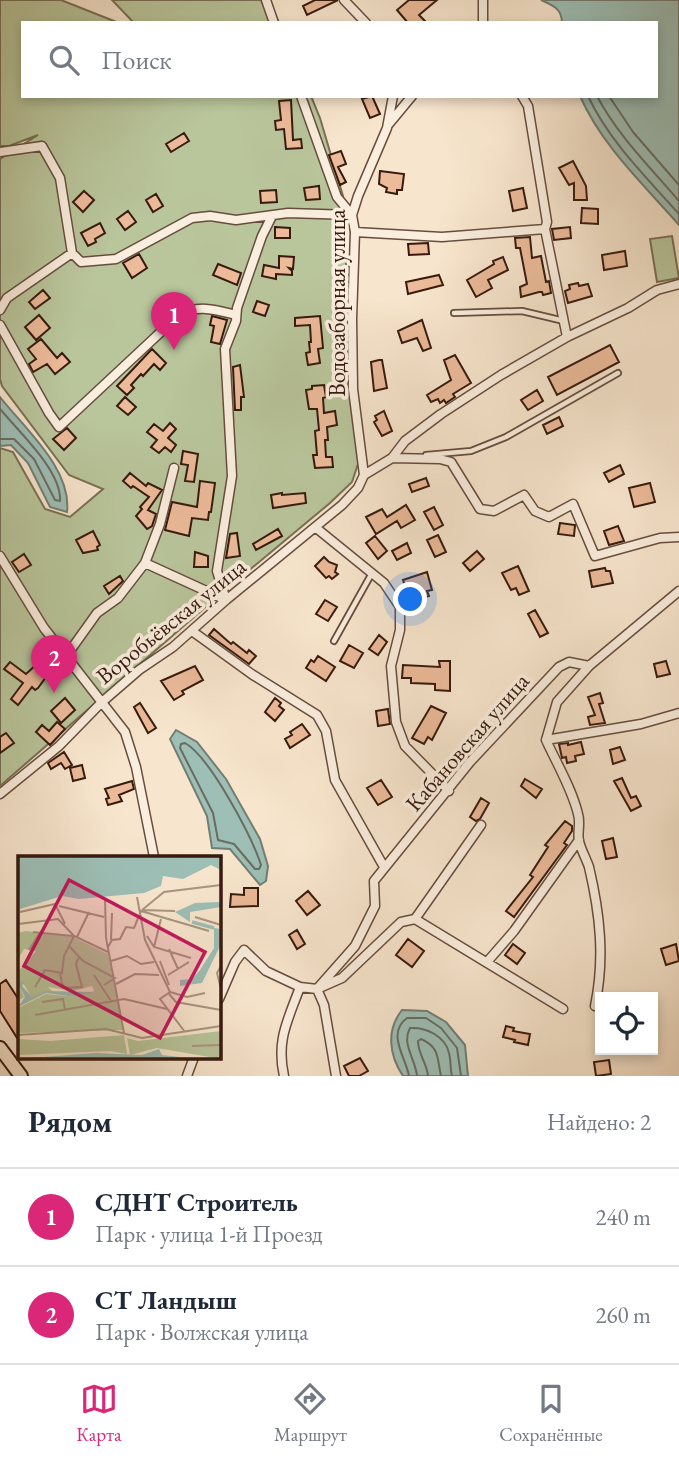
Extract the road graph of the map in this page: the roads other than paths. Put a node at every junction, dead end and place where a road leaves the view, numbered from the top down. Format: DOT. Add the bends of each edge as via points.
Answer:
graph roads {
  1 [pos="267,0"];
  2 [pos="344,0"];
  3 [pos="483,0"];
  4 [pos="273,21"];
  5 [pos="364,21"];
  6 [pos="483,21"];
  7 [pos="302,98"];
  8 [pos="393,98"];
  9 [pos="410,98"];
  10 [pos="524,98"];
  11 [pos="387,128"];
  12 [pos="0,152"];
  13 [pos="352,215"];
  14 [pos="272,216"];
  15 [pos="545,229"];
  16 [pos="355,232"];
  17 [pos="72,253"];
  18 [pos="679,284"];
  19 [pos="0,310"];
  20 [pos="454,313"];
  21 [pos="236,315"];
  22 [pos="564,321"];
  23 [pos="0,325"];
  24 [pos="567,337"];
  25 [pos="618,373"];
  26 [pos="392,457"];
  27 [pos="408,458"];
  28 [pos="174,468"];
  29 [pos="364,475"];
  30 [pos="315,527"];
  31 [pos="679,537"];
  32 [pos="0,556"];
  33 [pos="145,562"];
  34 [pos="372,573"];
  35 [pos="679,591"];
  36 [pos="226,600"];
  37 [pos="192,631"];
  38 [pos="334,641"];
  39 [pos="67,655"];
  40 [pos="589,666"];
  41 [pos="102,701"];
  42 [pos="679,713"];
  43 [pos="546,740"];
  44 [pos="449,790"];
  45 [pos="0,794"];
  46 [pos="481,825"];
  47 [pos="579,840"];
  48 [pos="154,856"];
  49 [pos="384,867"];
  50 [pos="415,919"];
  51 [pos="487,962"];
  52 [pos="300,986"];
  53 [pos="317,989"];
  54 [pos="598,992"];
  55 [pos="220,997"];
  56 [pos="563,1009"];
  57 [pos="0,1048"];
  58 [pos="194,1058"];
  59 [pos="21,1076"];
  60 [pos="187,1076"];
  61 [pos="284,1076"];
  62 [pos="336,1076"];
  1 -- 4 [label="street"];
  2 -- 5 [label="street"];
  3 -- 6 [label="street"];
  7 -- 13 [label="street" via="337,197"];
  8 -- 11 [label="street, Водозаборная улица"];
  9 -- 11 [label="street"];
  10 -- 15 [label="street"];
  11 -- 13 [label="street, Водозаборная улица"];
  12 -- 17 [label="street" via="42,146 60,178"];
  13 -- 14 [label="street"];
  13 -- 16 [label="street, Водозаборная улица"];
  14 -- 17 [label="street" via="192,218 116,259 81,262"];
  14 -- 21 [label="street"];
  15 -- 16 [label="street" via="442,237"];
  15 -- 22 [label="street"];
  16 -- 29 [label="street, Водозаборная улица" via="353,375"];
  17 -- 19 [label="street" via="7,298"];
  18 -- 24 [label="street" via="657,290"];
  20 -- 22 [label="lane" via="522,312"];
  21 -- 23 [label="street" via="202,309 179,315 59,427"];
  21 -- 36 [label="street" via="225,349 232,476 217,571"];
  22 -- 24 [label="street"];
  24 -- 26 [label="street" via="442,414 405,441"];
  25 -- 27 [label="lane" via="471,452"];
  26 -- 27 [label="street"];
  26 -- 29 [label="street"];
  27 -- 31 [label="street" via="451,462 480,509 494,511 524,495 535,511 550,517 573,505 595,556"];
  28 -- 33 [label="street"];
  29 -- 30 [label="street, Воробьёвская улица" via="342,505"];
  30 -- 34 [label="street"];
  30 -- 36 [label="street, Воробьёвская улица"];
  32 -- 39 [label="street" via="44,628"];
  33 -- 36 [label="street"];
  33 -- 39 [label="street" via="118,598 97,613"];
  34 -- 38 [label="lane"];
  34 -- 44 [label="street" via="400,607 391,666 396,722 405,746"];
  35 -- 40 [label="street"];
  36 -- 37 [label="street, Воробьёвская улица"];
  37 -- 41 [label="street, Воробьёвская улица"];
  37 -- 49 [label="street" via="317,715 326,731 335,780"];
  39 -- 41 [label="street"];
  40 -- 43 [label="street" via="557,702"];
  40 -- 44 [label="street, Кабановская улица" via="569,662 559,667"];
  41 -- 45 [label="street, Воробьёвская улица" via="59,747"];
  41 -- 48 [label="street" via="125,732"];
  42 -- 43 [label="street"];
  43 -- 47 [label="street" via="574,799"];
  44 -- 49 [label="street, Кабановская улица"];
  46 -- 50 [label="street"];
  47 -- 51 [label="street"];
  47 -- 54 [label="street" via="597,904 602,948"];
  49 -- 53 [label="street, Кабановская улица" via="374,881 375,906 355,946"];
  50 -- 51 [label="street"];
  50 -- 53 [label="street" via="401,922 342,978"];
  51 -- 56 [label="street"];
  52 -- 53 [label="street"];
  52 -- 55 [label="street" via="267,971 244,950"];
  52 -- 61 [label="street" via="281,1040"];
  53 -- 62 [label="street"];
  57 -- 59 [label="main road"];
  58 -- 60 [label="street"];
}
